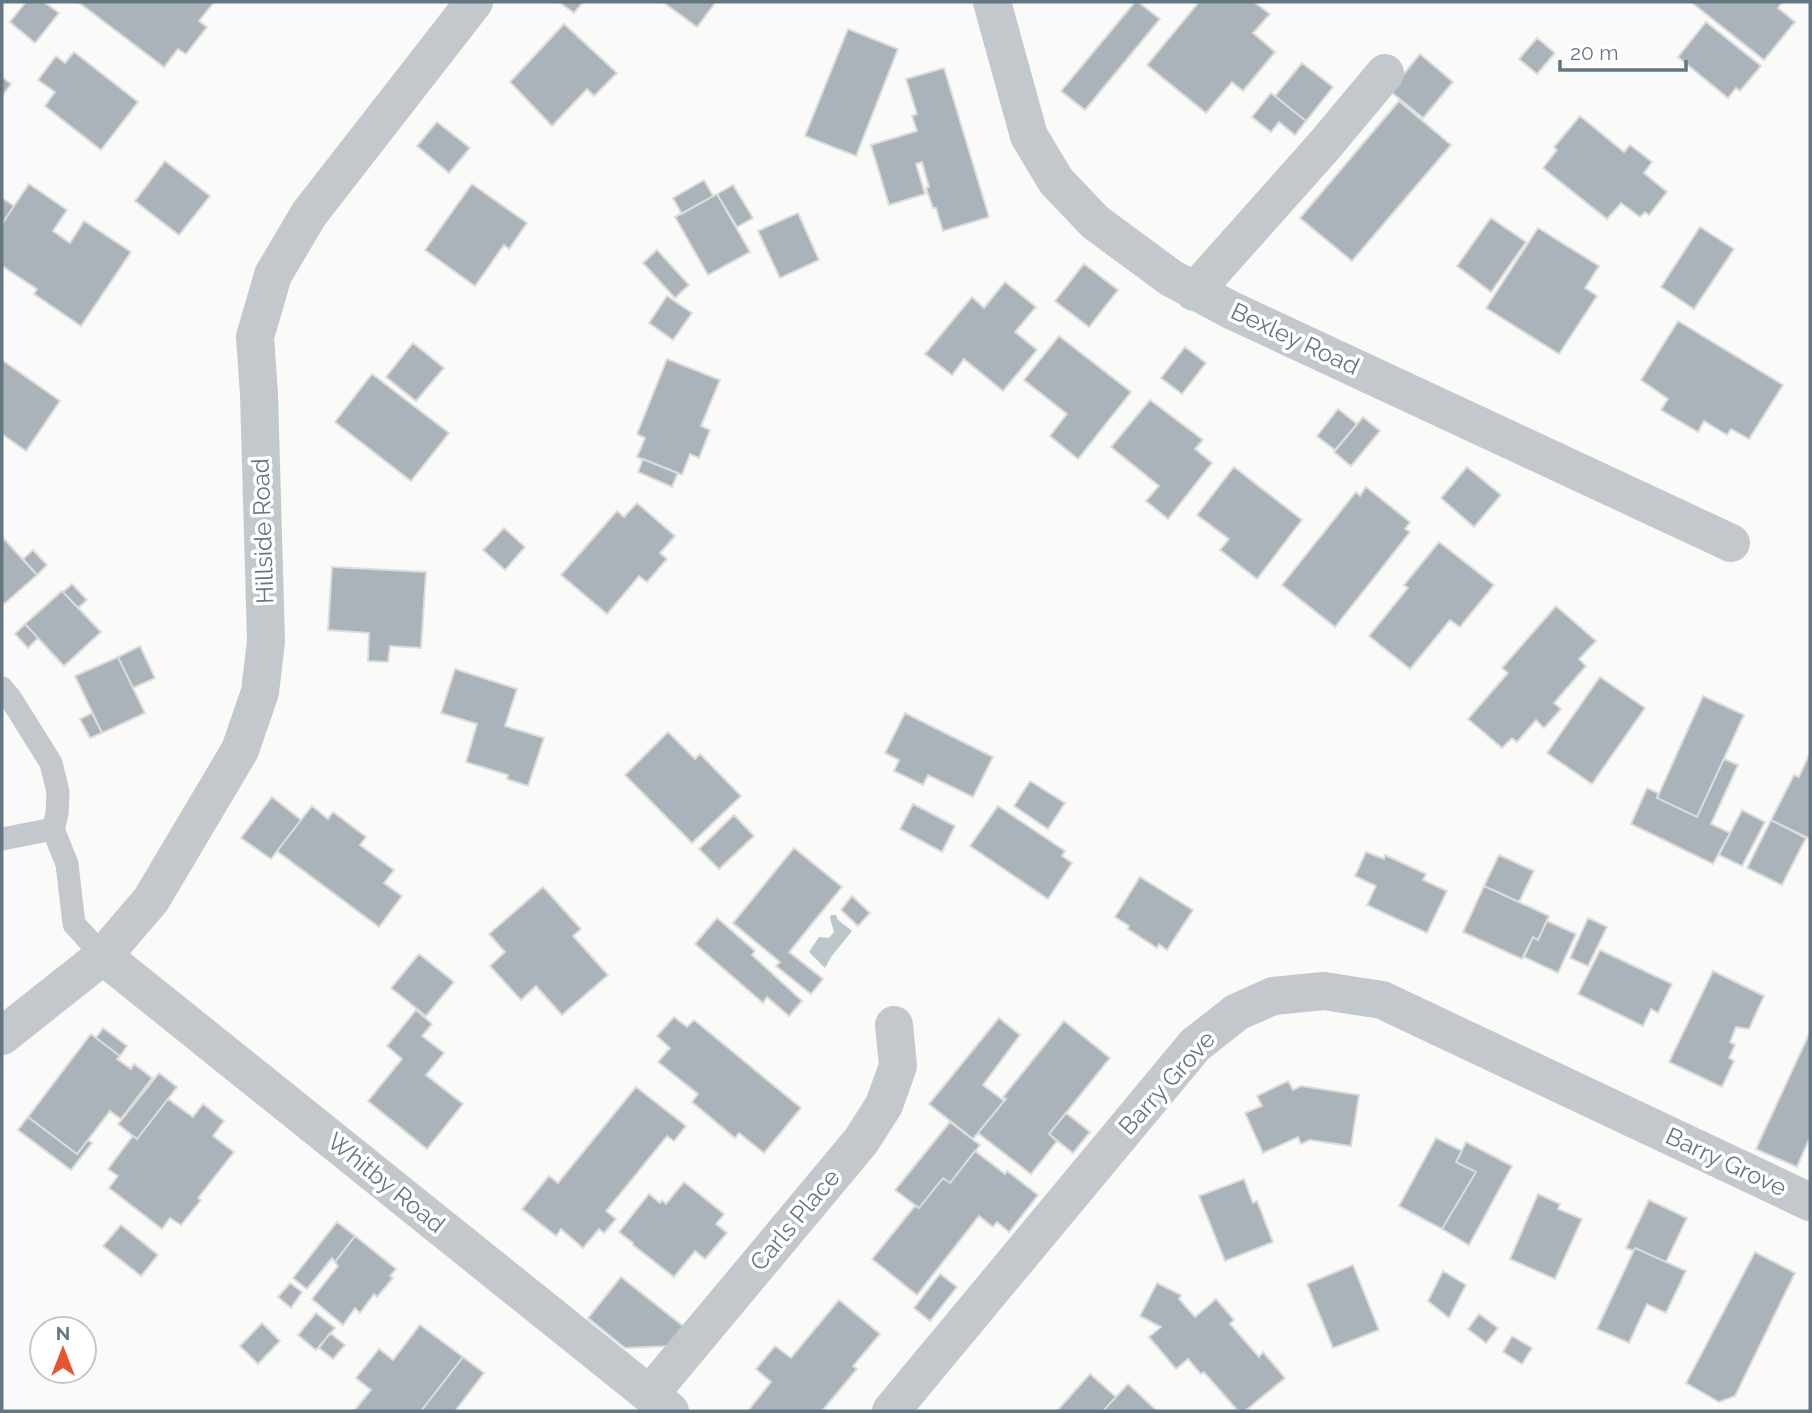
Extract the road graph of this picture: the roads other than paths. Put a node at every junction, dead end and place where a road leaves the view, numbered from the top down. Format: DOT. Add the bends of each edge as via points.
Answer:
graph roads {
  1 [pos="474,2"];
  2 [pos="992,2"];
  3 [pos="1385,73"];
  4 [pos="1194,292"];
  5 [pos="1731,543"];
  6 [pos="2,688"];
  7 [pos="52,829"];
  8 [pos="2,839"];
  9 [pos="103,956"];
  10 [pos="894,1025"];
  11 [pos="2,1036"];
  12 [pos="1810,1202"];
  13 [pos="660,1403"];
  14 [pos="891,1411"];
  1 -- 9 [label="street, Hillside Road" via="309,214 272,275 255,337 267,641 260,692 240,750 151,900"];
  2 -- 4 [label="street, Bexley Road" via="1029,136 1056,181 1095,222"];
  3 -- 4 [label="street"];
  4 -- 5 [label="street, Bexley Road"];
  6 -- 7 [label="lane" via="51,763 58,792"];
  7 -- 8 [label="lane"];
  7 -- 9 [label="lane" via="67,864 75,925"];
  9 -- 11 [label="street, Hillside Road"];
  9 -- 13 [label="street, Whitby Road"];
  10 -- 13 [label="street, Carls Place" via="898,1066 884,1105"];
  12 -- 14 [label="street, Barry Grove" via="1382,1000 1324,991 1273,996 1237,1012 1195,1045"];
}
